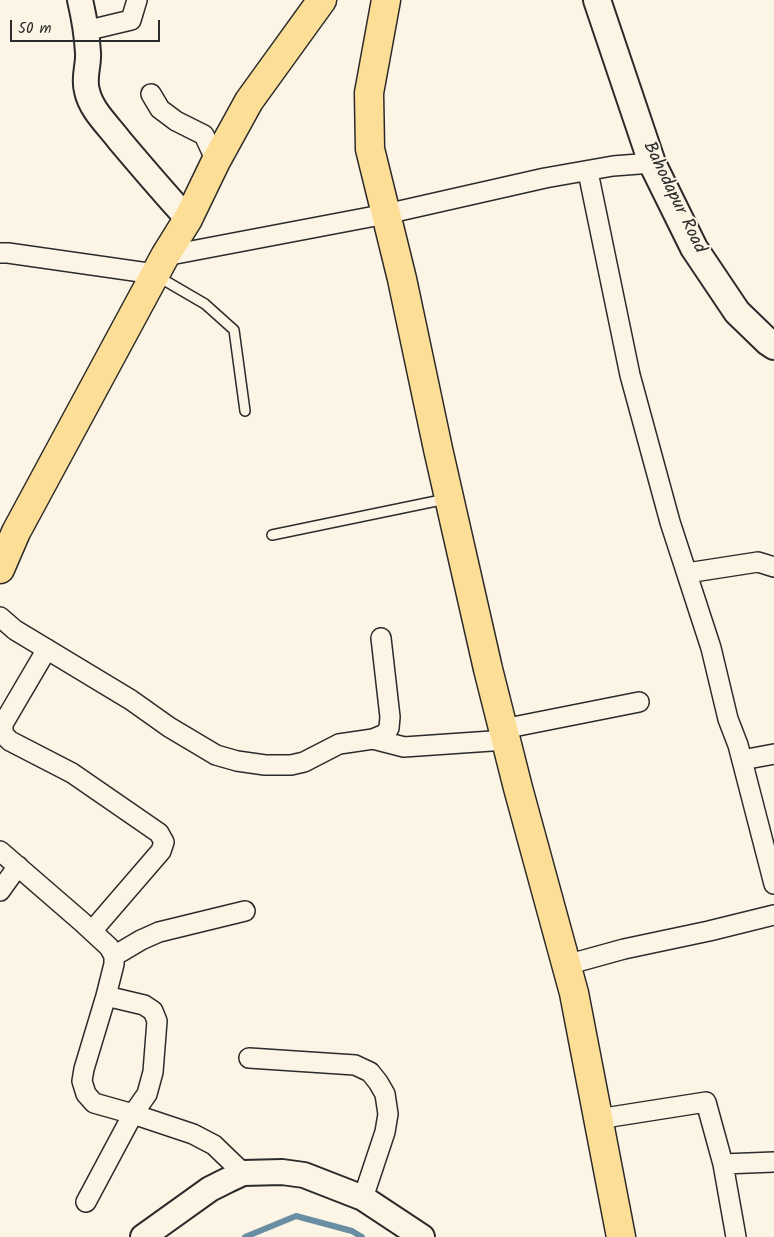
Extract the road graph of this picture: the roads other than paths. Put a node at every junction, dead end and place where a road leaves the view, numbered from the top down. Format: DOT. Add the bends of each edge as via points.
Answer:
graph roads {
  1 [pos="80,0"];
  2 [pos="136,0"];
  3 [pos="322,0"];
  4 [pos="386,0"];
  5 [pos="597,0"];
  6 [pos="85,31"];
  7 [pos="151,94"];
  8 [pos="216,161"];
  9 [pos="652,162"];
  10 [pos="588,172"];
  11 [pos="386,214"];
  12 [pos="188,219"];
  13 [pos="0,253"];
  14 [pos="160,265"];
  15 [pos="774,346"];
  16 [pos="245,411"];
  17 [pos="449,498"];
  18 [pos="272,535"];
  19 [pos="774,567"];
  20 [pos="0,569"];
  21 [pos="687,573"];
  22 [pos="0,617"];
  23 [pos="381,638"];
  24 [pos="47,648"];
  25 [pos="638,702"];
  26 [pos="504,734"];
  27 [pos="373,739"];
  28 [pos="774,754"];
  29 [pos="742,760"];
  30 [pos="0,851"];
  31 [pos="18,866"];
  32 [pos="774,884"];
  33 [pos="0,891"];
  34 [pos="245,911"];
  35 [pos="774,915"];
  36 [pos="92,931"];
  37 [pos="114,956"];
  38 [pos="566,965"];
  39 [pos="106,996"];
  40 [pos="249,1058"];
  41 [pos="134,1114"];
  42 [pos="598,1119"];
  43 [pos="774,1162"];
  44 [pos="723,1164"];
  45 [pos="244,1173"];
  46 [pos="363,1198"];
  47 [pos="86,1202"];
  48 [pos="143,1237"];
  49 [pos="422,1237"];
  50 [pos="621,1237"];
  51 [pos="736,1237"];
  1 -- 6 [label="street"];
  2 -- 6 [label="street" via="131,20"];
  3 -- 8 [label="main road" via="249,100"];
  4 -- 11 [label="main road" via="369,93 370,148"];
  5 -- 9 [label="main road, Bahodapur Road"];
  6 -- 12 [label="street" via="88,54 85,78 90,102"];
  7 -- 8 [label="street" via="160,109 204,135"];
  8 -- 12 [label="main road"];
  9 -- 10 [label="street"];
  9 -- 15 [label="main road, Bahodapur Road" via="694,248 738,312"];
  10 -- 11 [label="street" via="545,178"];
  10 -- 21 [label="street" via="630,375"];
  11 -- 14 [label="street"];
  11 -- 17 [label="main road"];
  12 -- 14 [label="main road"];
  13 -- 14 [label="street" via="96,267"];
  14 -- 16 [label="lane" via="234,330"];
  14 -- 20 [label="main road" via="16,532"];
  17 -- 18 [label="lane"];
  17 -- 26 [label="main road"];
  19 -- 21 [label="street" via="758,562"];
  21 -- 29 [label="street"];
  22 -- 24 [label="street"];
  23 -- 27 [label="street" via="390,717 385,734"];
  24 -- 27 [label="street" via="216,755 237,761 291,766 339,744"];
  24 -- 36 [label="street" via="3,724 3,734 10,741 72,773 159,833 164,842 161,851"];
  25 -- 26 [label="street"];
  26 -- 27 [label="street" via="404,746"];
  26 -- 38 [label="main road"];
  28 -- 29 [label="street"];
  29 -- 32 [label="street"];
  30 -- 31 [label="street"];
  31 -- 33 [label="street"];
  31 -- 36 [label="street"];
  34 -- 37 [label="street" via="159,932"];
  35 -- 38 [label="street"];
  36 -- 37 [label="street"];
  37 -- 39 [label="street"];
  38 -- 42 [label="main road"];
  39 -- 41 [label="street" via="82,1081 86,1094 94,1103"];
  39 -- 41 [label="street" via="144,1005 153,1011 157,1021 153,1072 147,1094"];
  40 -- 46 [label="street" via="355,1065 370,1072 385,1094 388,1114"];
  41 -- 45 [label="street" via="193,1134 214,1145"];
  41 -- 47 [label="street"];
  42 -- 44 [label="street" via="706,1102"];
  42 -- 50 [label="main road"];
  43 -- 44 [label="street"];
  44 -- 51 [label="street"];
  45 -- 46 [label="street" via="304,1175"];
  45 -- 48 [label="street" via="210,1189"];
  46 -- 49 [label="street"];
}
